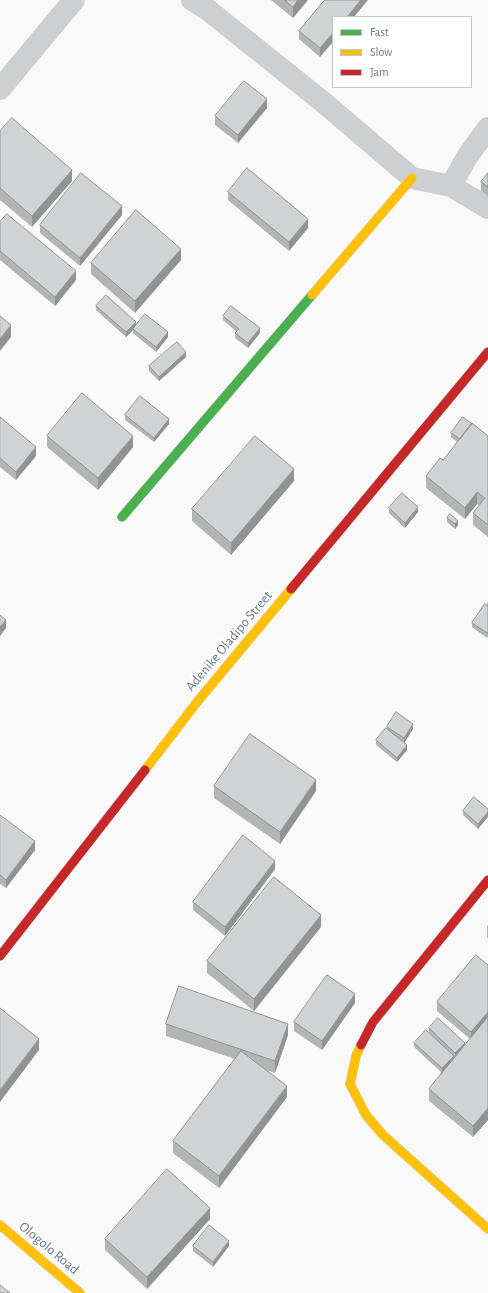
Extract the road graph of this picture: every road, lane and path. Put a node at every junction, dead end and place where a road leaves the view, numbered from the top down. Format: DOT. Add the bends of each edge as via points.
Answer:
graph roads {
  1 [pos="74,0"];
  2 [pos="192,0"];
  3 [pos="0,89"];
  4 [pos="488,128"];
  5 [pos="412,178"];
  6 [pos="451,186"];
  7 [pos="488,208"];
  8 [pos="488,352"];
  9 [pos="122,517"];
  10 [pos="488,880"];
  11 [pos="0,956"];
  12 [pos="0,1225"];
  13 [pos="488,1229"];
  14 [pos="80,1293"];
  1 -- 3 [label="street"];
  2 -- 5 [label="street" via="323,102"];
  4 -- 6 [label="street"];
  5 -- 6 [label="street"];
  5 -- 9 [label="street"];
  6 -- 7 [label="street"];
  8 -- 11 [label="street, Adenike Oladipo Street" via="197,702"];
  10 -- 13 [label="street" via="373,1022 356,1056 350,1084 366,1115 383,1135"];
  12 -- 14 [label="street, Ologolo Road"];
}
